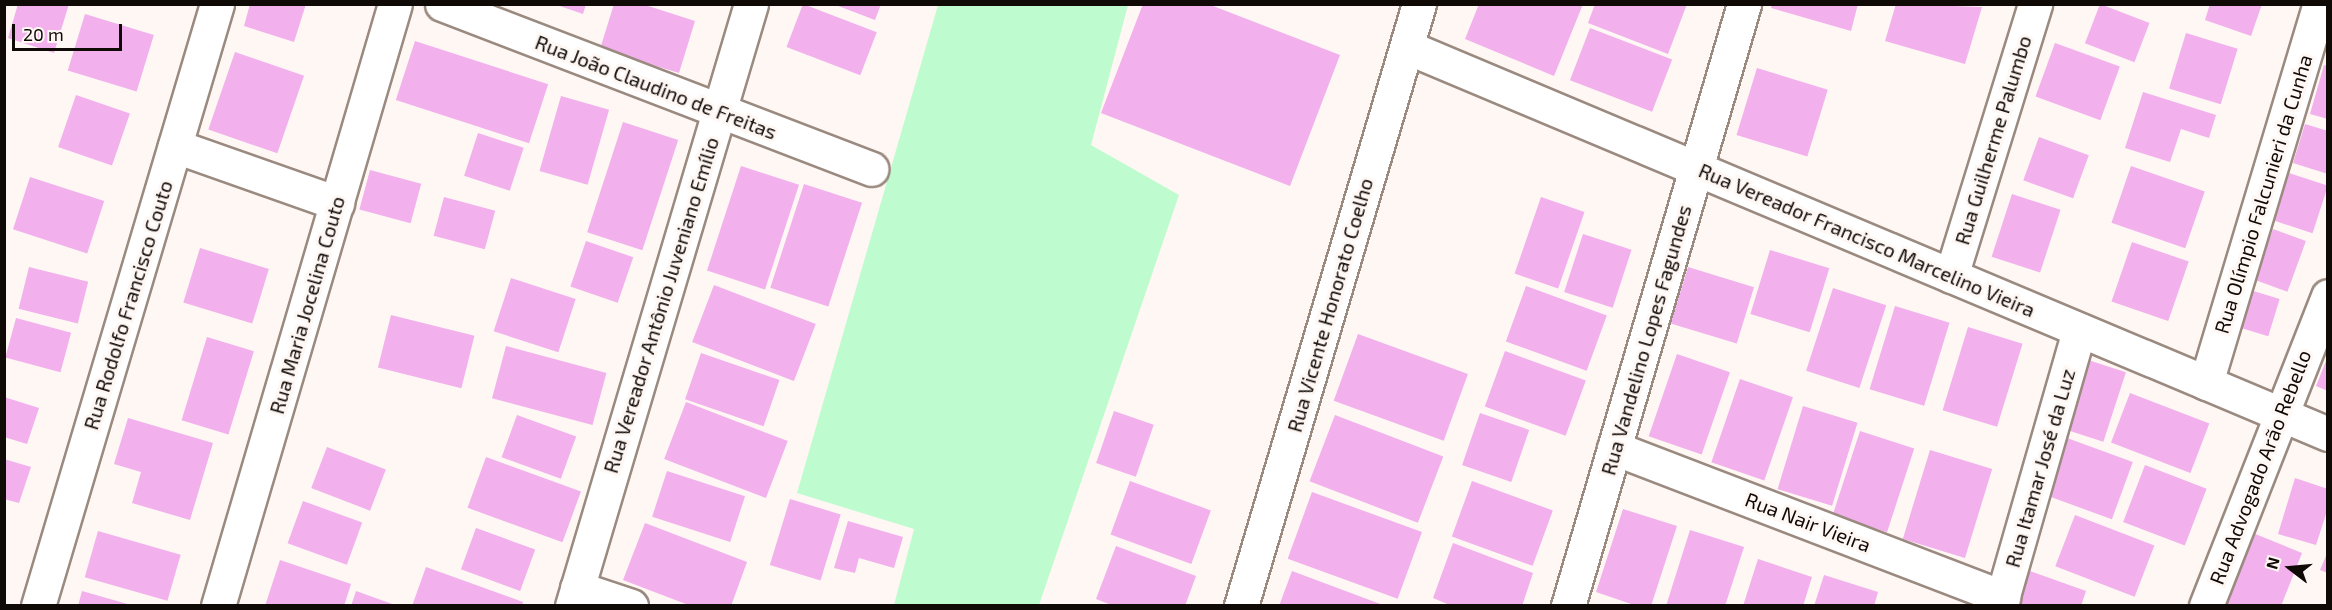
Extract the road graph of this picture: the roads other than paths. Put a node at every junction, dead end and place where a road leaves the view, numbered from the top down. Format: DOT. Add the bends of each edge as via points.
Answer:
graph roads {
  1 [pos="217,4"];
  2 [pos="395,4"];
  3 [pos="441,4"];
  4 [pos="751,4"];
  5 [pos="1419,4"];
  6 [pos="1744,4"];
  7 [pos="2035,4"];
  8 [pos="2320,4"];
  9 [pos="1407,47"];
  10 [pos="719,112"];
  11 [pos="175,146"];
  12 [pos="1696,168"];
  13 [pos="871,169"];
  14 [pos="337,203"];
  15 [pos="1952,276"];
  16 [pos="2328,296"];
  17 [pos="2079,330"];
  18 [pos="2206,383"];
  19 [pos="2281,415"];
  20 [pos="2328,434"];
  21 [pos="1614,448"];
  22 [pos="574,597"];
  23 [pos="2001,601"];
  24 [pos="38,606"];
  25 [pos="218,606"];
  26 [pos="631,606"];
  27 [pos="1241,606"];
  28 [pos="1568,606"];
  29 [pos="2206,606"];
  1 -- 11 [label="street, Rua Rodolfo Francisco Couto"];
  2 -- 14 [label="street, Rua Maria Jocelina Couto"];
  3 -- 10 [label="street, Rua João Claudino de Freitas"];
  4 -- 10 [label="street, Rua Vereador Antônio Juveniano Emílio"];
  5 -- 9 [label="street, Rua Vicente Honorato Coelho"];
  6 -- 12 [label="street, Rua Vandelino Lopes Fagundes"];
  7 -- 15 [label="street, Rua Guilherme Palumbo"];
  8 -- 18 [label="street, Rua Olímpio Falcunieri da Cunha"];
  9 -- 12 [label="street, Rua Vereador Francisco Marcelino Vieira"];
  9 -- 27 [label="street, Rua Vicente Honorato Coelho"];
  10 -- 13 [label="street, Rua João Claudino de Freitas"];
  10 -- 22 [label="street, Rua Vereador Antônio Juveniano Emílio"];
  11 -- 14 [label="street"];
  11 -- 24 [label="street, Rua Rodolfo Francisco Couto"];
  12 -- 15 [label="street, Rua Vereador Francisco Marcelino Vieira"];
  12 -- 21 [label="street, Rua Vandelino Lopes Fagundes"];
  14 -- 25 [label="street, Rua Maria Jocelina Couto"];
  15 -- 17 [label="street, Rua Vereador Francisco Marcelino Vieira"];
  16 -- 19 [label="street, Rua Advogado Arão Rebello"];
  17 -- 18 [label="street, Rua Vereador Francisco Marcelino Vieira"];
  17 -- 23 [label="street, Rua Itamar José da Luz"];
  18 -- 19 [label="street, Rua Vereador Francisco Marcelino Vieira"];
  19 -- 20 [label="street, Rua Vereador Francisco Marcelino Vieira"];
  19 -- 29 [label="street, Rua Advogado Arão Rebello"];
  21 -- 23 [label="street, Rua Nair Vieira"];
  21 -- 28 [label="street, Rua Vandelino Lopes Fagundes"];
  22 -- 26 [label="street"];
}
